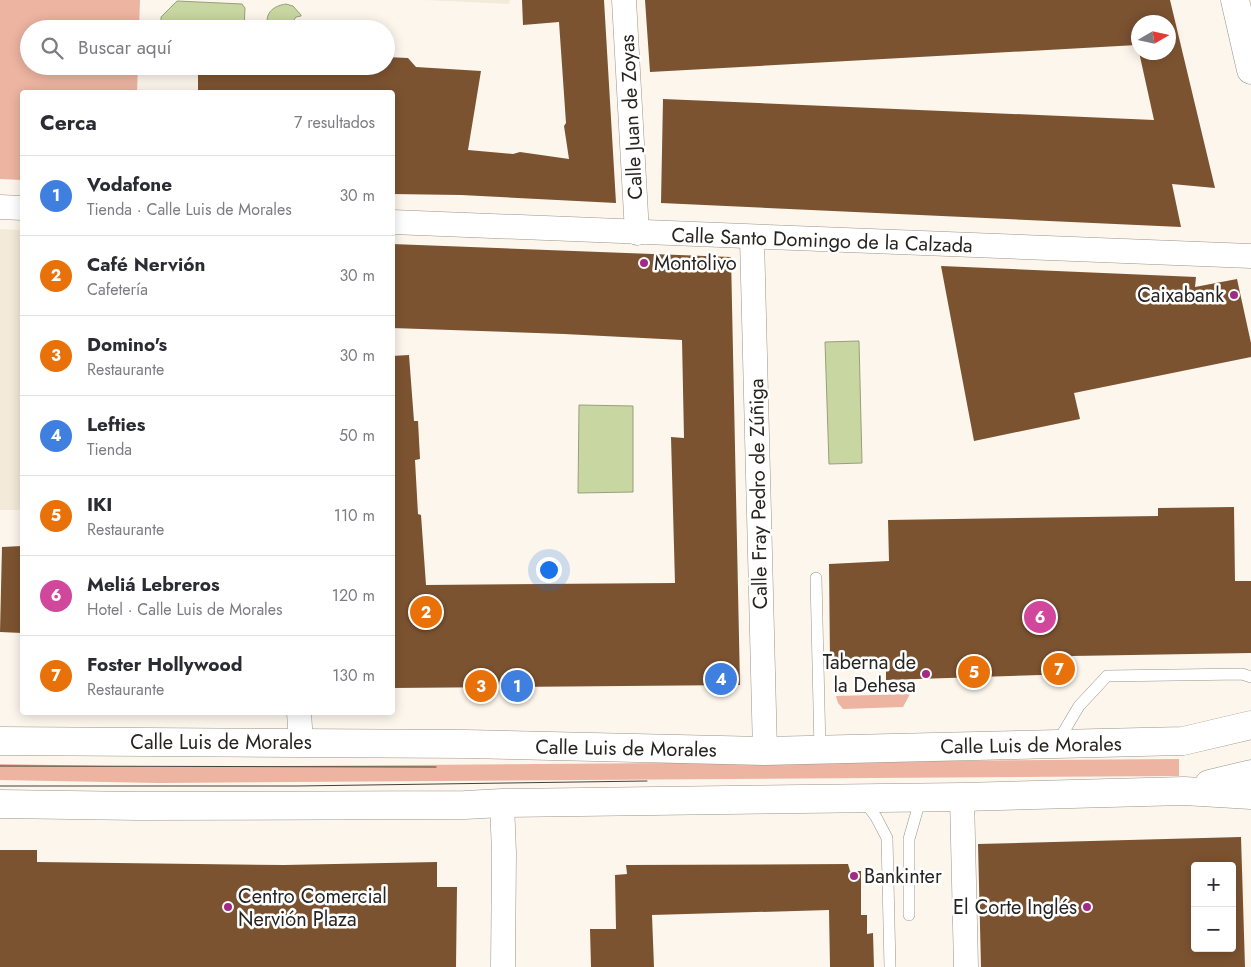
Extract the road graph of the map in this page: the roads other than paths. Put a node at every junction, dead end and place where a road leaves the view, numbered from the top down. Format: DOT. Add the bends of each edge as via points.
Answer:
graph roads {
  1 [pos="624,0"];
  2 [pos="1235,0"];
  3 [pos="1251,70"];
  4 [pos="0,207"];
  5 [pos="20,208"];
  6 [pos="395,222"];
  7 [pos="637,233"];
  8 [pos="752,238"];
  9 [pos="1251,256"];
  10 [pos="816,578"];
  11 [pos="1251,677"];
  12 [pos="299,715"];
  13 [pos="1251,726"];
  14 [pos="0,741"];
  15 [pos="301,743"];
  16 [pos="1056,744"];
  17 [pos="820,750"];
  18 [pos="765,751"];
  19 [pos="1251,774"];
  20 [pos="1184,791"];
  21 [pos="1251,795"];
  22 [pos="921,797"];
  23 [pos="962,797"];
  24 [pos="862,798"];
  25 [pos="502,803"];
  26 [pos="0,804"];
  27 [pos="909,915"];
  28 [pos="504,967"];
  29 [pos="890,967"];
  30 [pos="966,967"];
  1 -- 7 [label="street, Calle Juan de Zoyas"];
  2 -- 3 [label="main road"];
  4 -- 5 [label="street"];
  6 -- 7 [label="street, Calle Santo Domingo de la Calzada"];
  7 -- 8 [label="street, Calle Santo Domingo de la Calzada"];
  8 -- 9 [label="street, Calle Santo Domingo de la Calzada"];
  8 -- 18 [label="street, Calle Fray Pedro de Zúñiga"];
  10 -- 17 [label="lane"];
  11 -- 16 [label="lane" via="1242,674 1106,676 1079,706"];
  12 -- 15 [label="street"];
  13 -- 16 [label="main road, Calle Luis de Morales" via="1183,741"];
  14 -- 15 [label="main road, Calle Luis de Morales"];
  15 -- 18 [label="main road, Calle Luis de Morales"];
  16 -- 17 [label="main road, Calle Luis de Morales"];
  17 -- 18 [label="main road, Calle Luis de Morales"];
  19 -- 20 [label="main road"];
  20 -- 21 [label="main road"];
  20 -- 23 [label="main road"];
  22 -- 23 [label="main road"];
  22 -- 24 [label="main road"];
  22 -- 27 [label="lane" via="909,839"];
  23 -- 30 [label="street"];
  24 -- 25 [label="main road"];
  24 -- 29 [label="lane" via="887,838"];
  25 -- 26 [label="main road"];
  25 -- 28 [label="street"];
}
